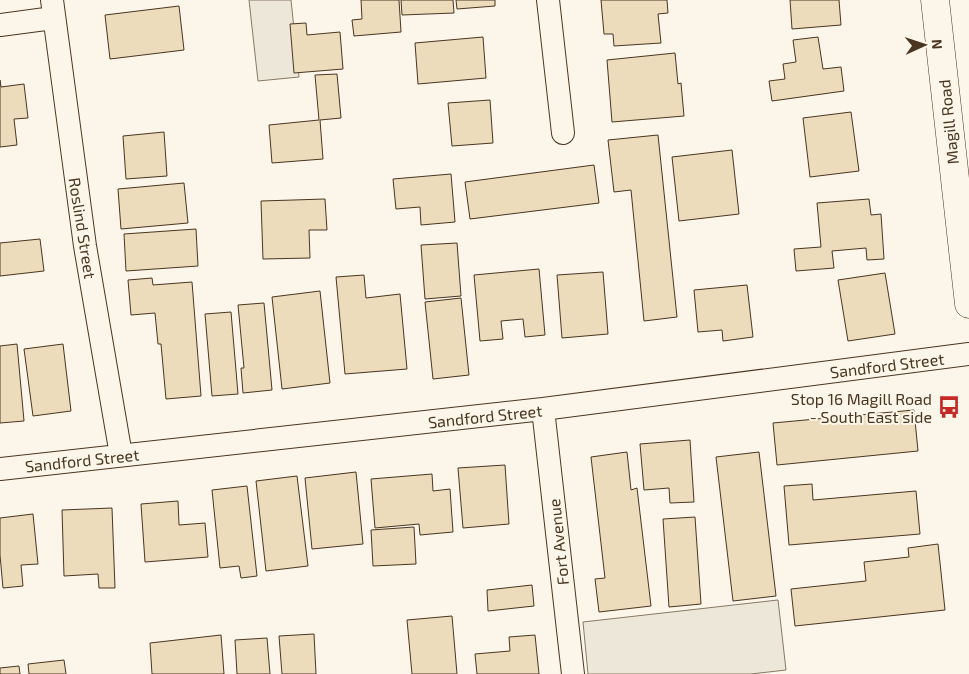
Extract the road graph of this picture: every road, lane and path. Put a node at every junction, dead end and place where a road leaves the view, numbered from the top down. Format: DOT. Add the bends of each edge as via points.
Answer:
graph roads {
  1 [pos="548,0"];
  2 [pos="934,0"];
  3 [pos="52,9"];
  4 [pos="0,25"];
  5 [pos="563,133"];
  6 [pos="960,145"];
  7 [pos="969,304"];
  8 [pos="969,354"];
  9 [pos="544,409"];
  10 [pos="121,455"];
  11 [pos="0,469"];
  12 [pos="573,674"];
  1 -- 5 [label="street"];
  2 -- 6 [label="main road, Magill Road"];
  3 -- 4 [label="street"];
  3 -- 10 [label="street, Roslind Street" via="85,246"];
  6 -- 7 [label="main road, Magill Road"];
  8 -- 9 [label="street, Sandford Street"];
  9 -- 10 [label="street, Sandford Street"];
  9 -- 12 [label="street, Fort Avenue"];
  10 -- 11 [label="street, Sandford Street"];
}
